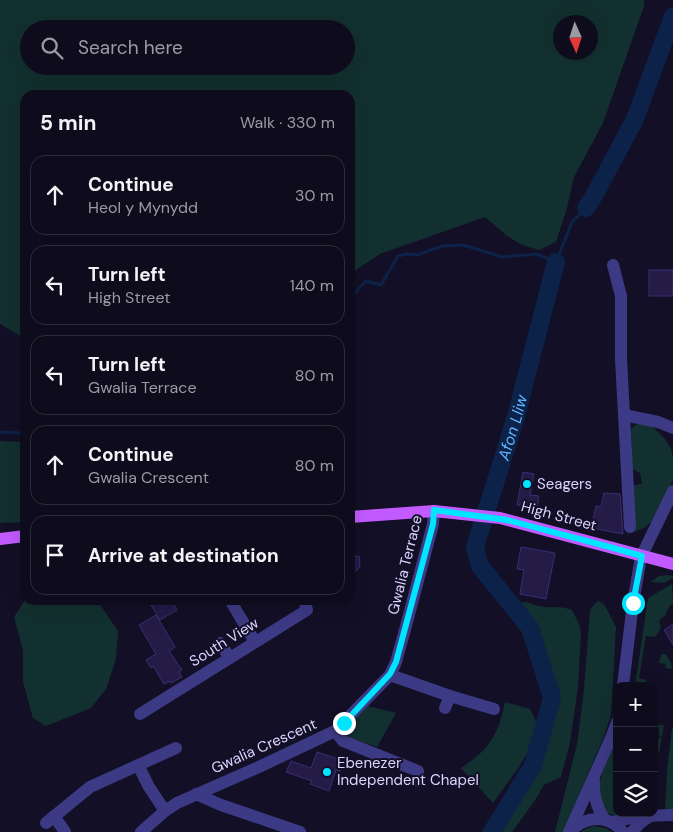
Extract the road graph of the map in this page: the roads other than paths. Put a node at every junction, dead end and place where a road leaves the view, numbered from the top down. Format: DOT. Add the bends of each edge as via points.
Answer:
graph roads {
  1 [pos="613,265"];
  2 [pos="624,415"];
  3 [pos="673,428"];
  4 [pos="673,491"];
  5 [pos="434,510"];
  6 [pos="355,517"];
  7 [pos="630,527"];
  8 [pos="20,536"];
  9 [pos="0,538"];
  10 [pos="642,556"];
  11 [pos="673,564"];
  12 [pos="233,605"];
  13 [pos="306,605"];
  14 [pos="406,626"];
  15 [pos="256,642"];
  16 [pos="220,644"];
  17 [pos="230,658"];
  18 [pos="390,674"];
  19 [pos="623,682"];
  20 [pos="145,707"];
  21 [pos="494,709"];
  22 [pos="615,727"];
  23 [pos="335,731"];
  24 [pos="173,754"];
  25 [pos="138,765"];
  26 [pos="595,774"];
  27 [pos="418,781"];
  28 [pos="196,794"];
  29 [pos="165,810"];
  30 [pos="658,815"];
  31 [pos="673,815"];
  32 [pos="636,817"];
  33 [pos="649,817"];
  34 [pos="608,821"];
  35 [pos="65,832"];
  36 [pos="141,832"];
  37 [pos="300,832"];
  38 [pos="570,832"];
  39 [pos="622,832"];
  40 [pos="632,832"];
  1 -- 2 [label="street" via="621,296"];
  2 -- 3 [label="street"];
  2 -- 7 [label="street"];
  4 -- 10 [label="street"];
  5 -- 6 [label="main road, High Street"];
  5 -- 10 [label="main road, High Street" via="500,518"];
  5 -- 14 [label="street, Gwalia Terrace"];
  8 -- 9 [label="main road"];
  10 -- 11 [label="main road, High Street"];
  10 -- 19 [label="street"];
  12 -- 15 [label="street"];
  13 -- 15 [label="street, South View" via="307,610"];
  14 -- 18 [label="street, Gwalia Crescent"];
  15 -- 17 [label="street, South View"];
  16 -- 17 [label="street"];
  17 -- 20 [label="street, South View"];
  18 -- 21 [label="street" via="448,702"];
  18 -- 23 [label="street, Gwalia Crescent"];
  22 -- 26 [label="street"];
  23 -- 27 [label="street" via="343,740 418,771"];
  23 -- 28 [label="street, Gwalia Crescent"];
  24 -- 25 [label="street"];
  25 -- 29 [label="street"];
  25 -- 35 [label="street" via="90,787 50,819"];
  26 -- 34 [label="street" via="598,808"];
  26 -- 38 [label="street"];
  28 -- 29 [label="street, Gwalia Crescent"];
  28 -- 37 [label="street"];
  29 -- 36 [label="street, Gwalia Crescent"];
  30 -- 31 [label="street"];
  32 -- 34 [label="street"];
  33 -- 40 [label="street"];
  34 -- 38 [label="street" via="595,818 584,821"];
  34 -- 39 [label="street"];
}
